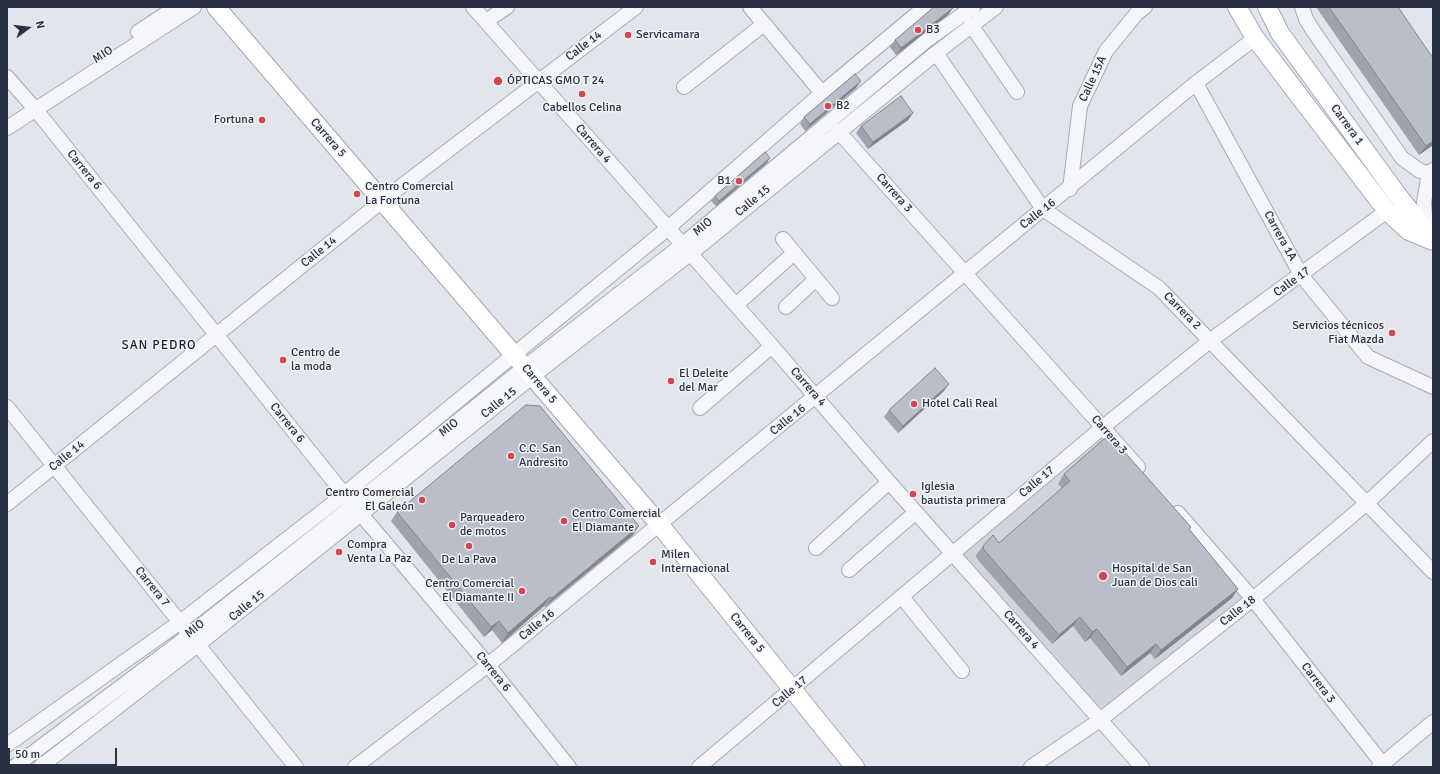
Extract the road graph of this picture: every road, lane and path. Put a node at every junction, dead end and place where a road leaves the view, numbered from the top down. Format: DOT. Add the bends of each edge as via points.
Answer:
graph roads {
  1 [pos="176,7"];
  2 [pos="194,7"];
  3 [pos="216,7"];
  4 [pos="473,7"];
  5 [pos="507,7"];
  6 [pos="636,7"];
  7 [pos="750,7"];
  8 [pos="972,7"];
  9 [pos="996,7"];
  10 [pos="1145,7"];
  11 [pos="1236,7"];
  12 [pos="1267,7"];
  13 [pos="1302,7"];
  14 [pos="922,8"];
  15 [pos="486,21"];
  16 [pos="764,24"];
  17 [pos="971,25"];
  18 [pos="1255,38"];
  19 [pos="936,53"];
  20 [pos="7,77"];
  21 [pos="538,81"];
  22 [pos="1196,83"];
  23 [pos="684,87"];
  24 [pos="1017,92"];
  25 [pos="822,93"];
  26 [pos="31,109"];
  27 [pos="7,117"];
  28 [pos="7,128"];
  29 [pos="838,131"];
  30 [pos="1431,172"];
  31 [pos="1070,189"];
  32 [pos="382,201"];
  33 [pos="1043,209"];
  34 [pos="1387,211"];
  35 [pos="668,228"];
  36 [pos="783,239"];
  37 [pos="1433,239"];
  38 [pos="686,249"];
  39 [pos="794,253"];
  40 [pos="965,273"];
  41 [pos="1301,275"];
  42 [pos="816,278"];
  43 [pos="832,298"];
  44 [pos="736,305"];
  45 [pos="786,307"];
  46 [pos="216,335"];
  47 [pos="1211,340"];
  48 [pos="772,346"];
  49 [pos="524,366"];
  50 [pos="1433,387"];
  51 [pos="816,397"];
  52 [pos="7,407"];
  53 [pos="700,408"];
  54 [pos="1103,427"];
  55 [pos="1433,441"];
  56 [pos="54,466"];
  57 [pos="1144,475"];
  58 [pos="889,482"];
  59 [pos="1367,503"];
  60 [pos="7,504"];
  61 [pos="353,504"];
  62 [pos="1170,504"];
  63 [pos="916,512"];
  64 [pos="659,524"];
  65 [pos="816,548"];
  66 [pos="953,552"];
  67 [pos="849,570"];
  68 [pos="1433,572"];
  69 [pos="902,596"];
  70 [pos="1253,599"];
  71 [pos="180,622"];
  72 [pos="195,639"];
  73 [pos="488,665"];
  74 [pos="962,671"];
  75 [pos="793,690"];
  76 [pos="1100,720"];
  77 [pos="1433,722"];
  78 [pos="7,745"];
  79 [pos="1382,766"];
  80 [pos="14,767"];
  81 [pos="40,767"];
  82 [pos="296,767"];
  83 [pos="355,767"];
  84 [pos="569,767"];
  85 [pos="699,767"];
  86 [pos="855,767"];
  87 [pos="1031,767"];
  88 [pos="1142,767"];
  1 -- 26 [label="street, MIO"];
  2 -- 26 [label="street"];
  3 -- 32 [label="main road, Carrera 5"];
  4 -- 15 [label="street, Carrera 4"];
  5 -- 15 [label="street"];
  6 -- 21 [label="street, Calle 14"];
  7 -- 16 [label="street"];
  8 -- 38 [label="street, MIO" via="927,40"];
  9 -- 17 [label="street, Calle 15"];
  10 -- 31 [label="street, Calle 15A" via="1137,13 1106,51 1080,106"];
  11 -- 18 [label="main road"];
  12 -- 37 [label="main road, Carrera 1" via="1280,33 1396,193"];
  13 -- 30 [label="street" via="1314,32 1402,158 1420,170"];
  14 -- 25 [label="street, Calle 15"];
  15 -- 21 [label="street, Carrera 4"];
  16 -- 23 [label="street"];
  16 -- 25 [label="street"];
  17 -- 19 [label="street, Calle 15"];
  17 -- 24 [label="street"];
  18 -- 22 [label="street, Calle 16"];
  18 -- 34 [label="main road"];
  19 -- 29 [label="street, Calle 15"];
  19 -- 33 [label="street, Carrera 2"];
  20 -- 26 [label="street, Carrera 6"];
  21 -- 32 [label="street, Calle 14"];
  21 -- 35 [label="street, Carrera 4"];
  22 -- 31 [label="street, Calle 16"];
  22 -- 41 [label="street, Carrera 1A"];
  25 -- 35 [label="street, Calle 15"];
  26 -- 27 [label="street"];
  26 -- 28 [label="street"];
  26 -- 46 [label="street, Carrera 6"];
  29 -- 38 [label="street, Calle 15"];
  29 -- 40 [label="street, Carrera 3"];
  30 -- 37 [label="street" via="1424,202 1425,215"];
  31 -- 33 [label="street, Calle 16"];
  32 -- 46 [label="street, Calle 14"];
  32 -- 49 [label="main road, Carrera 5"];
  33 -- 40 [label="street, Calle 16"];
  33 -- 47 [label="street, Carrera 2" via="1159,288"];
  34 -- 37 [label="main road" via="1409,232"];
  34 -- 41 [label="street, Calle 17"];
  35 -- 38 [label="street, Carrera 4"];
  35 -- 49 [label="street, Calle 15"];
  36 -- 39 [label="street"];
  38 -- 44 [label="street, Carrera 4"];
  38 -- 49 [label="street, MIO"];
  39 -- 42 [label="street"];
  39 -- 44 [label="street"];
  40 -- 51 [label="street, Calle 16"];
  40 -- 54 [label="street, Carrera 3"];
  41 -- 47 [label="street, Calle 17"];
  41 -- 50 [label="street, Carrera 1A" via="1368,357"];
  42 -- 43 [label="street"];
  42 -- 45 [label="street"];
  44 -- 48 [label="street, Carrera 4"];
  46 -- 56 [label="street, Calle 14"];
  46 -- 61 [label="street, Carrera 6"];
  47 -- 54 [label="street, Calle 17"];
  47 -- 59 [label="street, Carrera 2"];
  48 -- 51 [label="street, Carrera 4"];
  48 -- 53 [label="street"];
  49 -- 61 [label="street, Calle 15"];
  49 -- 61 [label="street, Calle 15"];
  49 -- 64 [label="main road, Carrera 5"];
  51 -- 58 [label="street, Carrera 4"];
  51 -- 64 [label="street, Calle 16"];
  52 -- 56 [label="street, Carrera 7"];
  54 -- 57 [label="street, Carrera 3"];
  54 -- 66 [label="street, Calle 17"];
  55 -- 59 [label="street, Calle 18"];
  56 -- 60 [label="street, Calle 14"];
  56 -- 71 [label="street, Carrera 7"];
  58 -- 63 [label="street, Carrera 4"];
  58 -- 65 [label="street"];
  59 -- 68 [label="street, Carrera 2"];
  59 -- 70 [label="street, Calle 18"];
  61 -- 71 [label="street, Calle 15"];
  61 -- 72 [label="street, MIO"];
  61 -- 73 [label="street, Carrera 6"];
  62 -- 70 [label="street, Carrera 3"];
  63 -- 66 [label="street, Carrera 4"];
  63 -- 67 [label="street"];
  64 -- 73 [label="street, Calle 16"];
  64 -- 75 [label="main road, Carrera 5"];
  66 -- 69 [label="street, Calle 17"];
  66 -- 76 [label="street, Carrera 4"];
  69 -- 74 [label="street"];
  69 -- 75 [label="street, Calle 17"];
  70 -- 76 [label="street, Calle 18"];
  70 -- 79 [label="street, Carrera 3"];
  71 -- 72 [label="street, Carrera 7"];
  71 -- 78 [label="street, Calle 15"];
  72 -- 80 [label="street, MIO"];
  72 -- 81 [label="street"];
  72 -- 82 [label="street, Carrera 7"];
  73 -- 83 [label="street, Calle 16"];
  73 -- 84 [label="street, Carrera 6"];
  75 -- 85 [label="street, Calle 17"];
  75 -- 86 [label="main road, Carrera 5"];
  76 -- 87 [label="street, Calle 18"];
  76 -- 88 [label="street, Carrera 4"];
  77 -- 79 [label="street"];
}
